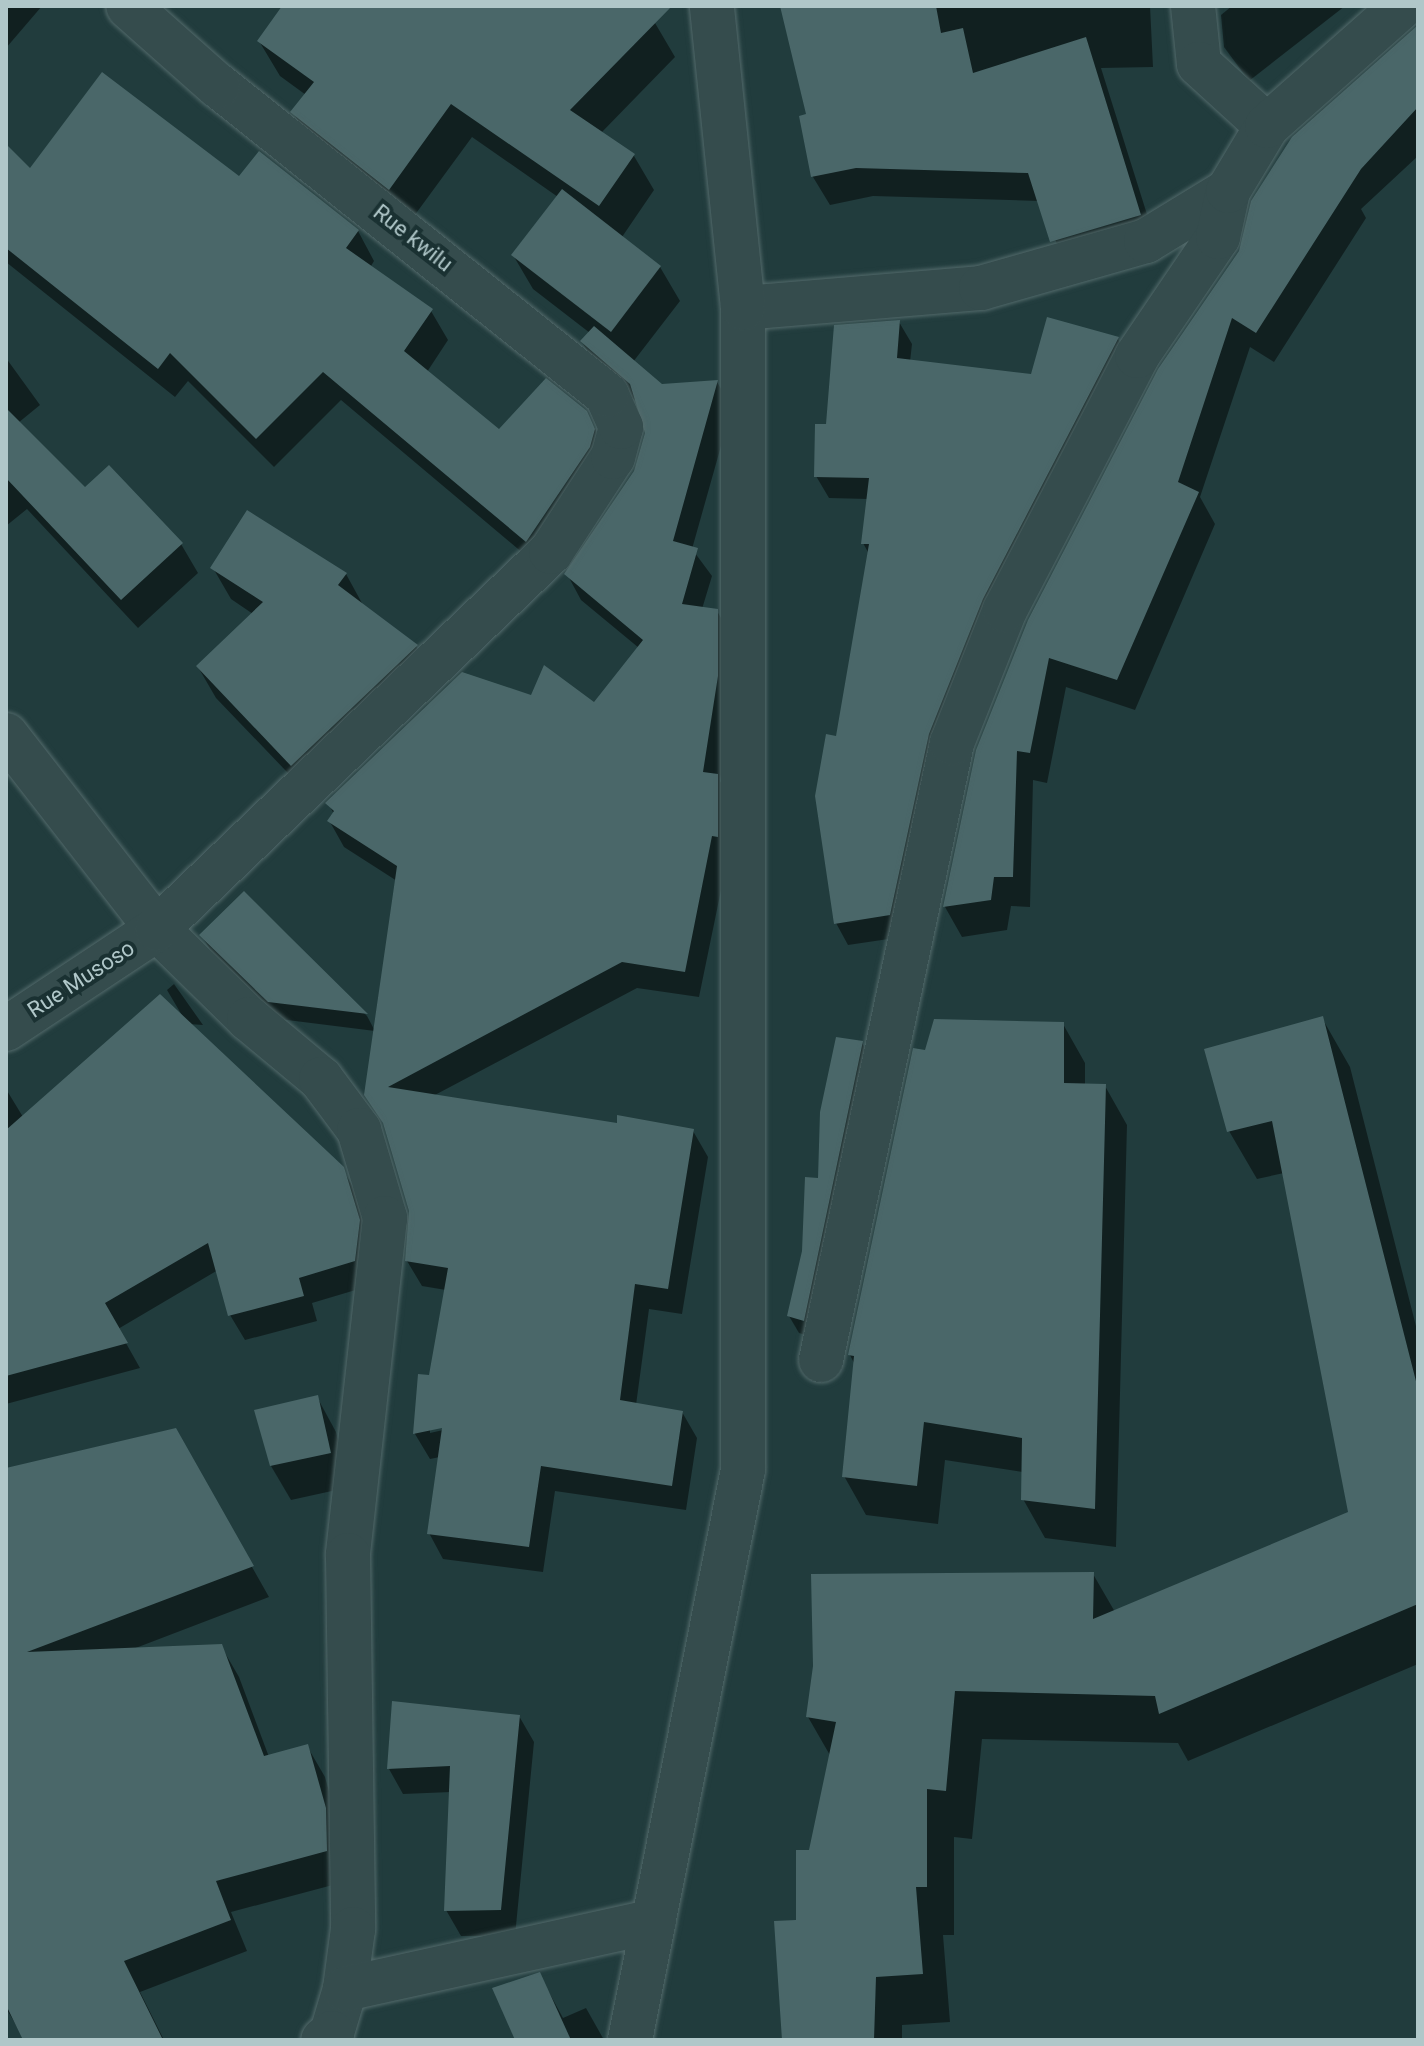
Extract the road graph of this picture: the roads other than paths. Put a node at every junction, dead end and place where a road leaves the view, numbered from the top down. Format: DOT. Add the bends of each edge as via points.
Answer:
graph roads {
  1 [pos="128,6"];
  2 [pos="712,6"];
  3 [pos="1193,6"];
  4 [pos="1402,6"];
  5 [pos="1267,126"];
  6 [pos="1228,191"];
  7 [pos="743,308"];
  8 [pos="6,735"];
  9 [pos="157,929"];
  10 [pos="6,1029"];
  11 [pos="821,1360"];
  12 [pos="654,1921"];
  13 [pos="345,1989"];
  14 [pos="328,2036"];
  15 [pos="630,2040"];
  1 -- 9 [label="street, Rue kwilu" via="218,86 607,395 621,427 613,457 551,552"];
  2 -- 7 [label="street"];
  3 -- 5 [label="street" via="1199,64"];
  4 -- 5 [label="street"];
  5 -- 6 [label="street"];
  6 -- 7 [label="street" via="1146,241 981,288"];
  6 -- 11 [label="street" via="1218,237 1137,356 1005,610 952,743"];
  7 -- 12 [label="street" via="743,1470"];
  8 -- 9 [label="street"];
  9 -- 10 [label="street, Rue Musoso"];
  9 -- 13 [label="street" via="249,1019 321,1079 359,1130 385,1218 348,1555 353,1929"];
  12 -- 13 [label="street"];
  12 -- 15 [label="street"];
  13 -- 14 [label="street"];
}
